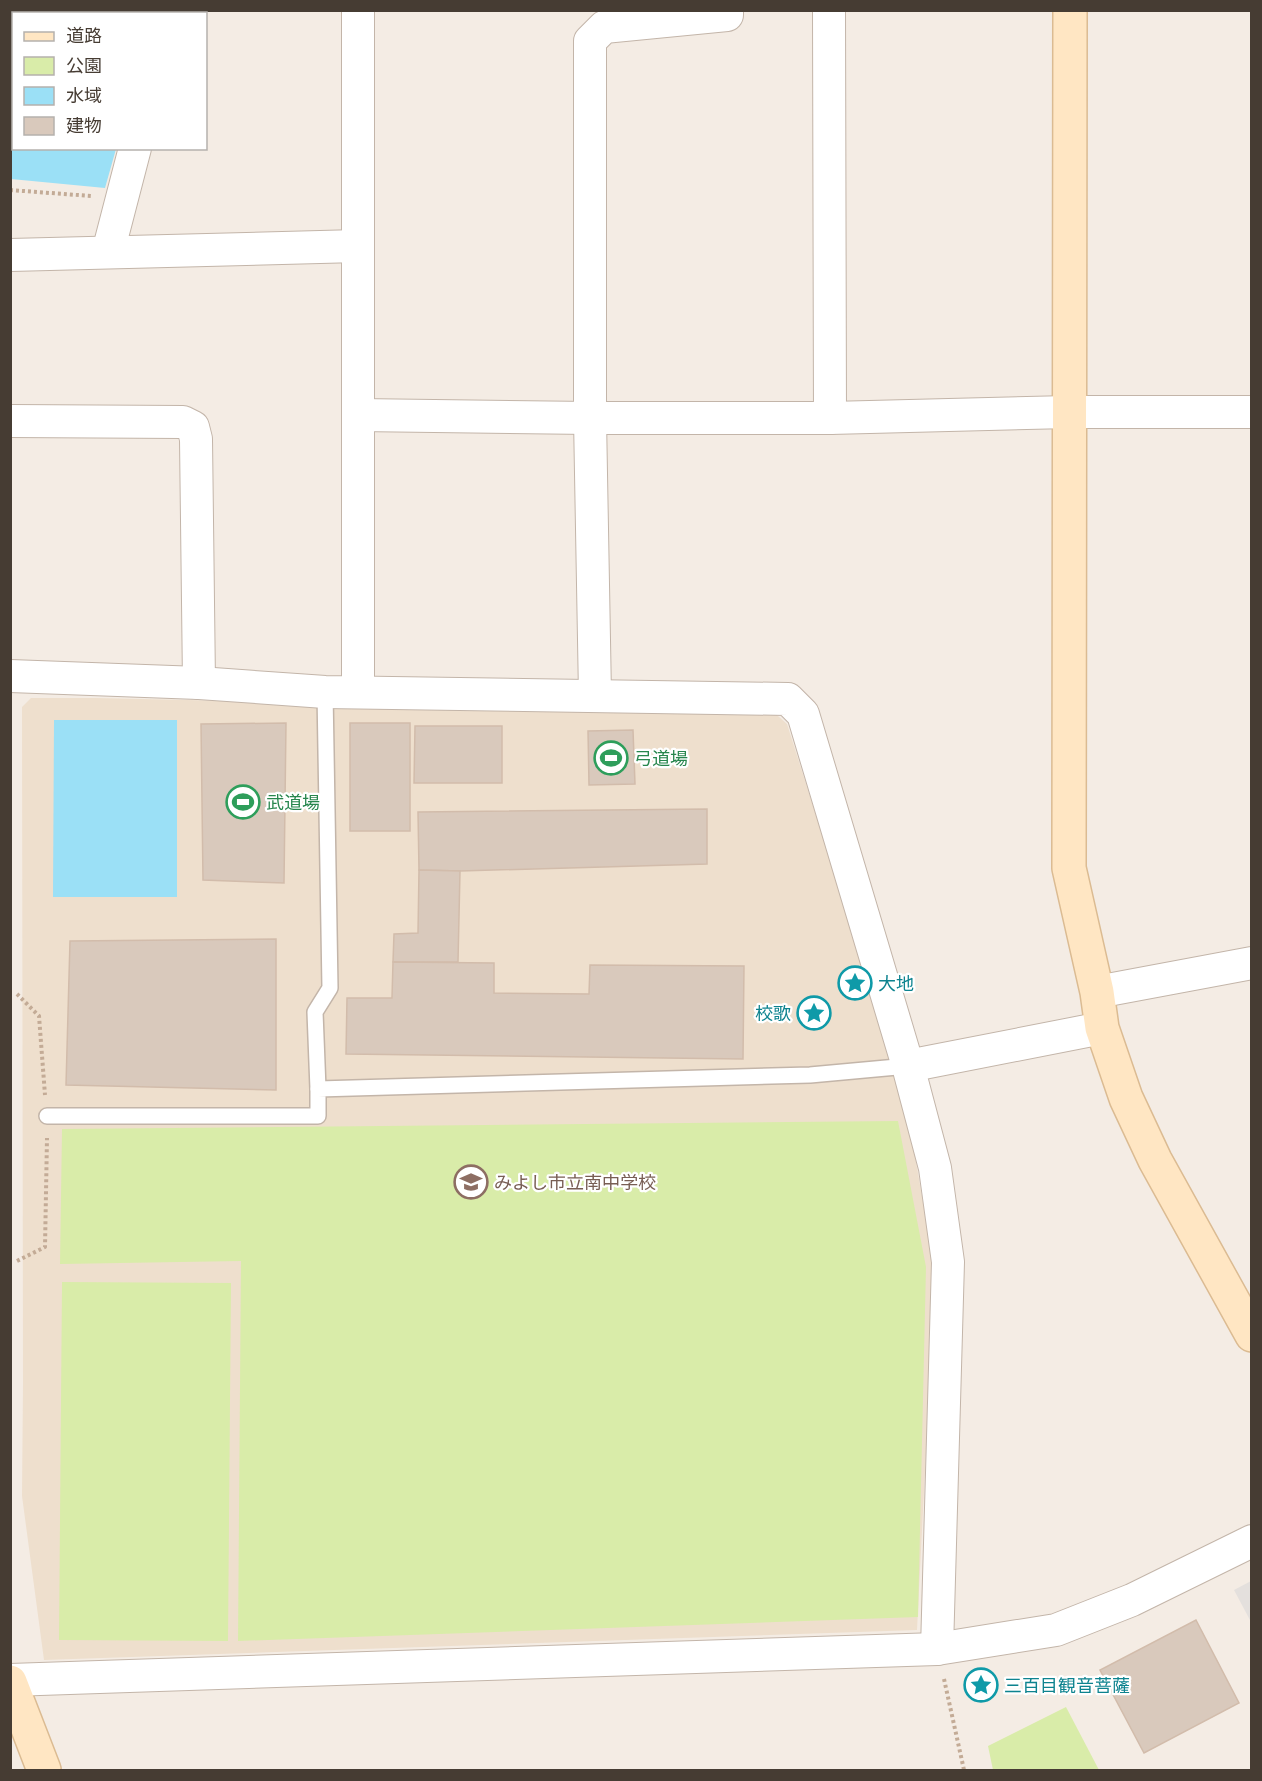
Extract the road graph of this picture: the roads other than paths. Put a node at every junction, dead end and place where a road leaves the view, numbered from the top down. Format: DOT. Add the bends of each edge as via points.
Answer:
graph roads {
  1 [pos="358,10"];
  2 [pos="727,10"];
  3 [pos="829,10"];
  4 [pos="1070,10"];
  5 [pos="134,150"];
  6 [pos="358,246"];
  7 [pos="108,252"];
  8 [pos="10,255"];
  9 [pos="1069,412"];
  10 [pos="1251,412"];
  11 [pos="358,415"];
  12 [pos="590,418"];
  13 [pos="830,418"];
  14 [pos="10,421"];
  15 [pos="10,676"];
  16 [pos="199,683"];
  17 [pos="358,691"];
  18 [pos="325,692"];
  19 [pos="595,695"];
  20 [pos="1251,963"];
  21 [pos="1097,992"];
  22 [pos="1102,1028"];
  23 [pos="908,1066"];
  24 [pos="318,1089"];
  25 [pos="47,1116"];
  26 [pos="1251,1335"];
  27 [pos="1251,1541"];
  28 [pos="937,1649"];
  29 [pos="10,1681"];
  30 [pos="44,1770"];
  1 -- 6 [label="street"];
  2 -- 12 [label="street" via="727,15 604,27 590,41"];
  3 -- 13 [label="street"];
  4 -- 9 [label="street"];
  5 -- 7 [label="street"];
  6 -- 7 [label="street"];
  6 -- 11 [label="street"];
  7 -- 8 [label="street"];
  9 -- 10 [label="street"];
  9 -- 13 [label="street"];
  9 -- 21 [label="street" via="1069,868"];
  11 -- 12 [label="street"];
  11 -- 17 [label="street"];
  12 -- 13 [label="street"];
  12 -- 19 [label="street"];
  14 -- 16 [label="street" via="183,422 193,427"];
  15 -- 16 [label="street"];
  16 -- 18 [label="street"];
  17 -- 18 [label="street"];
  17 -- 19 [label="street"];
  18 -- 24 [label="lane" via="330,988 315,1012"];
  19 -- 23 [label="street" via="788,699 803,714"];
  20 -- 21 [label="street"];
  21 -- 22 [label="street"];
  22 -- 23 [label="street"];
  22 -- 26 [label="street" via="1126,1098 1155,1160"];
  23 -- 24 [label="lane" via="810,1075"];
  23 -- 28 [label="street" via="934,1168 948,1262"];
  24 -- 25 [label="lane" via="318,1116"];
  27 -- 28 [label="street" via="1132,1600 1056,1630"];
  28 -- 29 [label="street"];
  29 -- 30 [label="street"];
}
